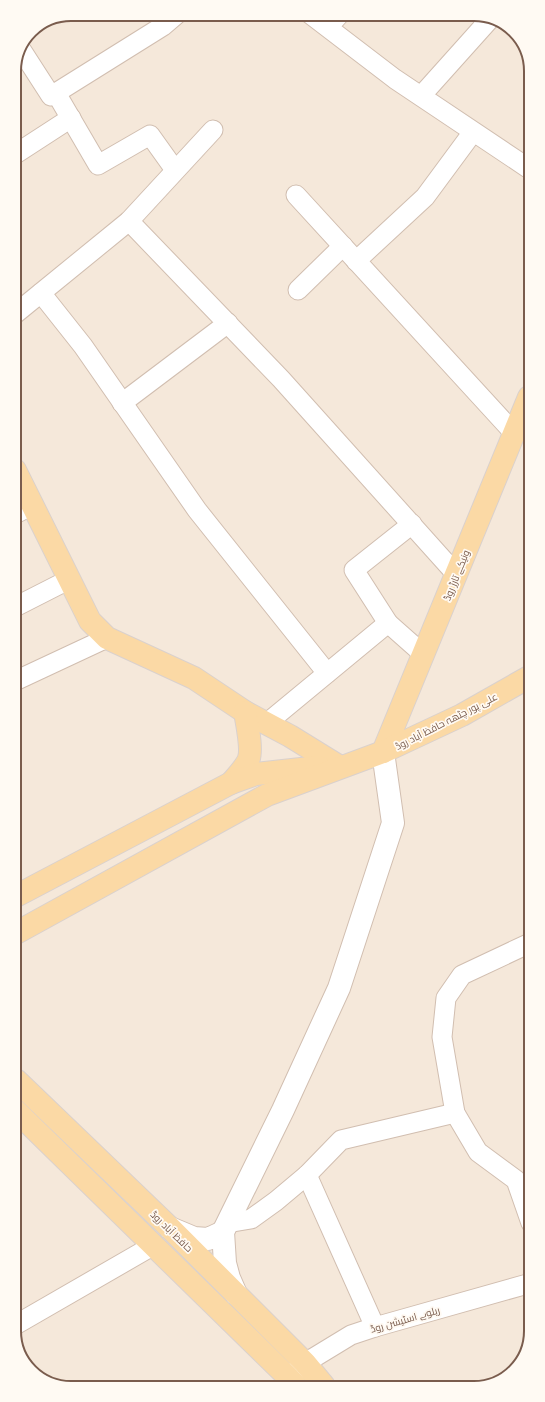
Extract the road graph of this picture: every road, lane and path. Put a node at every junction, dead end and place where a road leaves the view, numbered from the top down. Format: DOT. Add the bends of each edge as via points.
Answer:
graph roads {
  1 [pos="169,21"];
  2 [pos="334,21"];
  3 [pos="487,23"];
  4 [pos="24,54"];
  5 [pos="56,93"];
  6 [pos="421,96"];
  7 [pos="71,118"];
  8 [pos="213,130"];
  9 [pos="473,132"];
  10 [pos="21,150"];
  11 [pos="524,165"];
  12 [pos="176,170"];
  13 [pos="296,195"];
  14 [pos="129,220"];
  15 [pos="343,246"];
  16 [pos="356,261"];
  17 [pos="298,290"];
  18 [pos="41,293"];
  19 [pos="21,309"];
  20 [pos="228,324"];
  21 [pos="122,403"];
  22 [pos="524,409"];
  23 [pos="514,433"];
  24 [pos="21,496"];
  25 [pos="24,509"];
  26 [pos="412,524"];
  27 [pos="456,574"];
  28 [pos="70,579"];
  29 [pos="21,604"];
  30 [pos="388,623"];
  31 [pos="107,638"];
  32 [pos="424,654"];
  33 [pos="327,673"];
  34 [pos="21,679"];
  35 [pos="524,681"];
  36 [pos="245,712"];
  37 [pos="267,723"];
  38 [pos="383,752"];
  39 [pos="337,765"];
  40 [pos="231,783"];
  41 [pos="21,893"];
  42 [pos="21,929"];
  43 [pos="524,946"];
  44 [pos="21,1085"];
  45 [pos="456,1113"];
  46 [pos="21,1116"];
  47 [pos="307,1175"];
  48 [pos="524,1203"];
  49 [pos="170,1228"];
  50 [pos="225,1228"];
  51 [pos="154,1245"];
  52 [pos="524,1285"];
  53 [pos="236,1294"];
  54 [pos="21,1322"];
  55 [pos="375,1327"];
  56 [pos="296,1375"];
  57 [pos="311,1381"];
  1 -- 5 [label="street"];
  2 -- 6 [label="street" via="395,79"];
  3 -- 6 [label="street"];
  4 -- 5 [label="street" via="51,96"];
  5 -- 7 [label="street"];
  6 -- 9 [label="street"];
  7 -- 10 [label="street"];
  7 -- 12 [label="street" via="98,165 150,135"];
  8 -- 12 [label="street"];
  9 -- 11 [label="street"];
  9 -- 16 [label="street" via="425,197"];
  12 -- 14 [label="street"];
  13 -- 15 [label="street"];
  14 -- 18 [label="street"];
  14 -- 20 [label="street"];
  15 -- 16 [label="street"];
  15 -- 17 [label="street"];
  16 -- 23 [label="street"];
  18 -- 19 [label="street"];
  18 -- 21 [label="street" via="83,346"];
  20 -- 21 [label="street"];
  20 -- 26 [label="street"];
  21 -- 33 [label="street" via="197,510"];
  22 -- 23 [label="main road, ونیکے تارڑ روڈ"];
  23 -- 27 [label="main road, ونیکے تارڑ روڈ"];
  24 -- 25 [label="main road"];
  25 -- 28 [label="main road"];
  26 -- 27 [label="street"];
  26 -- 30 [label="street" via="354,570"];
  27 -- 32 [label="main road, ونیکے تارڑ روڈ"];
  28 -- 29 [label="street"];
  28 -- 31 [label="main road" via="90,621"];
  30 -- 32 [label="street"];
  30 -- 33 [label="street"];
  31 -- 34 [label="street"];
  31 -- 36 [label="main road" via="194,678"];
  32 -- 38 [label="main road, ونیکے تارڑ روڈ"];
  33 -- 37 [label="street"];
  35 -- 38 [label="main road, علی پور چٹھہ حافظ آباد روڈ" via="462,715"];
  36 -- 37 [label="main road"];
  36 -- 40 [label="main road" via="251,746 249,760"];
  37 -- 39 [label="main road"];
  38 -- 39 [label="main road"];
  38 -- 42 [label="main road" via="267,795"];
  38 -- 50 [label="street" via="393,824 339,988"];
  39 -- 40 [label="main road" via="256,774"];
  40 -- 41 [label="main road"];
  43 -- 45 [label="street" via="462,975 446,998 442,1037"];
  44 -- 49 [label="main road, حافظ آباد روڈ"];
  45 -- 47 [label="street" via="341,1140"];
  45 -- 48 [label="street" via="478,1152 516,1180"];
  46 -- 51 [label="main road, حافظ آباد روڈ"];
  47 -- 50 [label="street" via="251,1219"];
  47 -- 55 [label="street"];
  49 -- 50 [label="street" via="194,1238 208,1239"];
  49 -- 53 [label="main road, حافظ آباد روڈ"];
  50 -- 53 [label="street" via="225,1263"];
  51 -- 54 [label="street"];
  51 -- 56 [label="main road, حافظ آباد روڈ"];
  52 -- 55 [label="street, ریلوے اسٹیشن روڈ"];
  53 -- 56 [label="main road, حافظ آباد روڈ"];
  55 -- 56 [label="street, ریلوے اسٹیشن روڈ" via="351,1335"];
  56 -- 57 [label="main road, حافظ آباد روڈ"];
}
